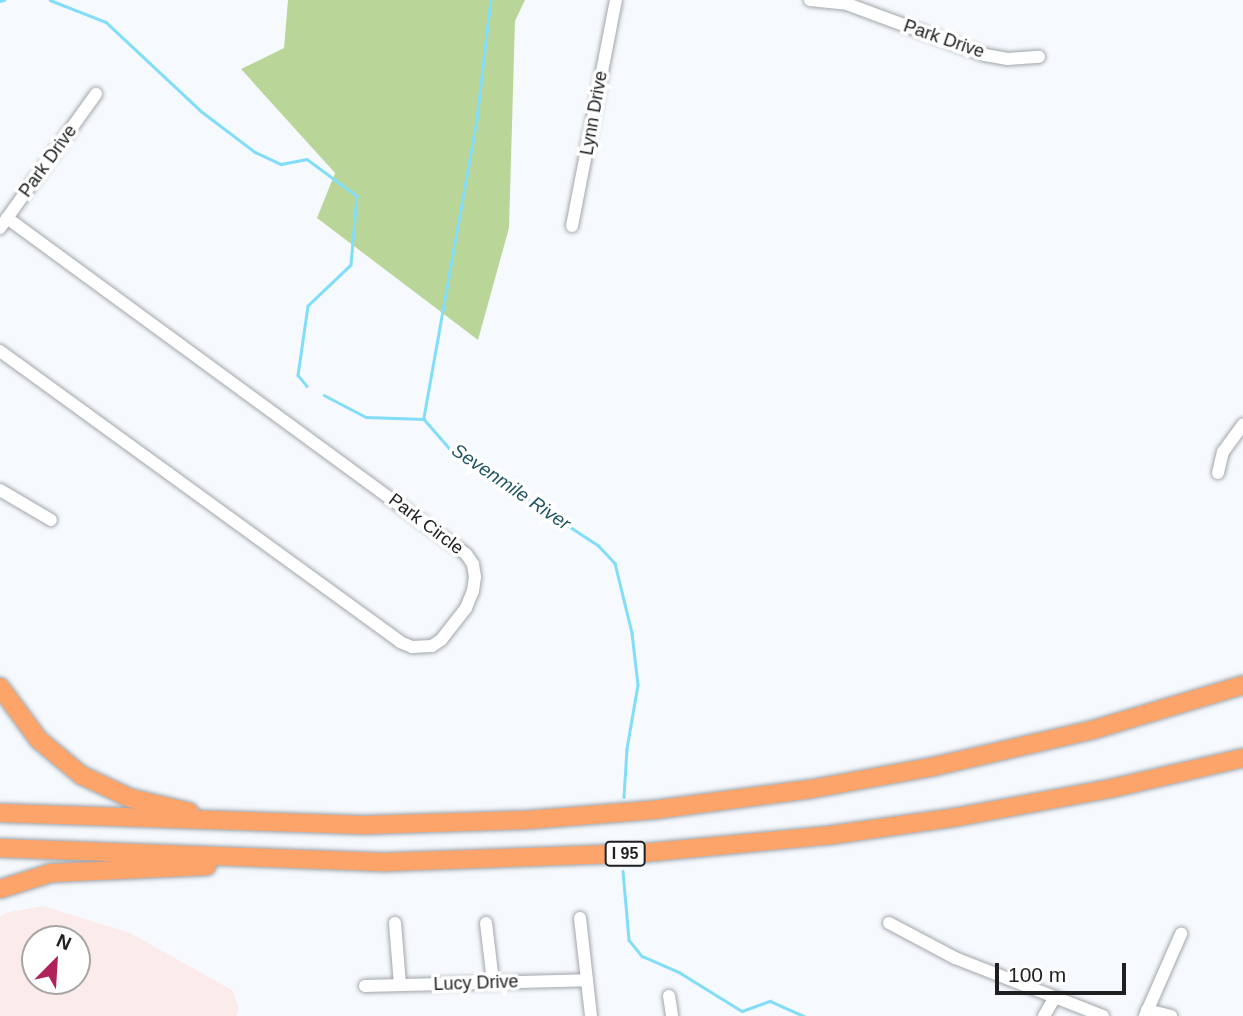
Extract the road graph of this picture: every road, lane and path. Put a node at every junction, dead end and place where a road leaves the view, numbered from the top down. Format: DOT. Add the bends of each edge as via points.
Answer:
graph roads {
  1 [pos="616,0"];
  2 [pos="810,0"];
  3 [pos="1039,57"];
  4 [pos="96,94"];
  5 [pos="4,223"];
  6 [pos="572,226"];
  7 [pos="0,351"];
  8 [pos="1243,424"];
  9 [pos="1218,473"];
  10 [pos="0,490"];
  11 [pos="51,520"];
  12 [pos="1243,685"];
  13 [pos="0,687"];
  14 [pos="1243,758"];
  15 [pos="0,813"];
  16 [pos="248,823"];
  17 [pos="0,848"];
  18 [pos="271,859"];
  19 [pos="0,889"];
  20 [pos="580,918"];
  21 [pos="395,923"];
  22 [pos="486,923"];
  23 [pos="890,923"];
  24 [pos="1181,934"];
  25 [pos="587,980"];
  26 [pos="493,982"];
  27 [pos="400,985"];
  28 [pos="365,986"];
  29 [pos="669,996"];
  30 [pos="1055,997"];
  31 [pos="1146,1013"];
  32 [pos="591,1016"];
  33 [pos="672,1016"];
  34 [pos="1044,1016"];
  35 [pos="1103,1016"];
  36 [pos="1171,1016"];
  1 -- 6 [label="street, Lynn Drive"];
  2 -- 3 [label="street, Park Drive" via="847,4 985,55 1008,60"];
  4 -- 5 [label="street, Park Drive"];
  5 -- 7 [label="street, Park Circle" via="466,554 475,577 466,608 432,646 400,642"];
  8 -- 9 [label="street" via="1223,452"];
  10 -- 11 [label="street"];
  12 -- 16 [label="highway" via="999,752 748,798 526,820"];
  13 -- 16 [label="highway" via="39,740 89,779 139,801"];
  14 -- 18 [label="highway, I 95" via="999,810 758,843 483,861"];
  15 -- 16 [label="highway"];
  17 -- 18 [label="highway, I 95"];
  18 -- 19 [label="highway" via="51,873"];
  20 -- 25 [label="street"];
  21 -- 27 [label="street"];
  22 -- 26 [label="street"];
  23 -- 30 [label="street" via="956,958"];
  24 -- 31 [label="street"];
  25 -- 26 [label="street, Lucy Drive"];
  25 -- 32 [label="street"];
  26 -- 27 [label="street, Lucy Drive"];
  27 -- 28 [label="street, Lucy Drive"];
  29 -- 33 [label="street"];
  30 -- 34 [label="street"];
  30 -- 35 [label="street"];
  31 -- 36 [label="street"];
}
